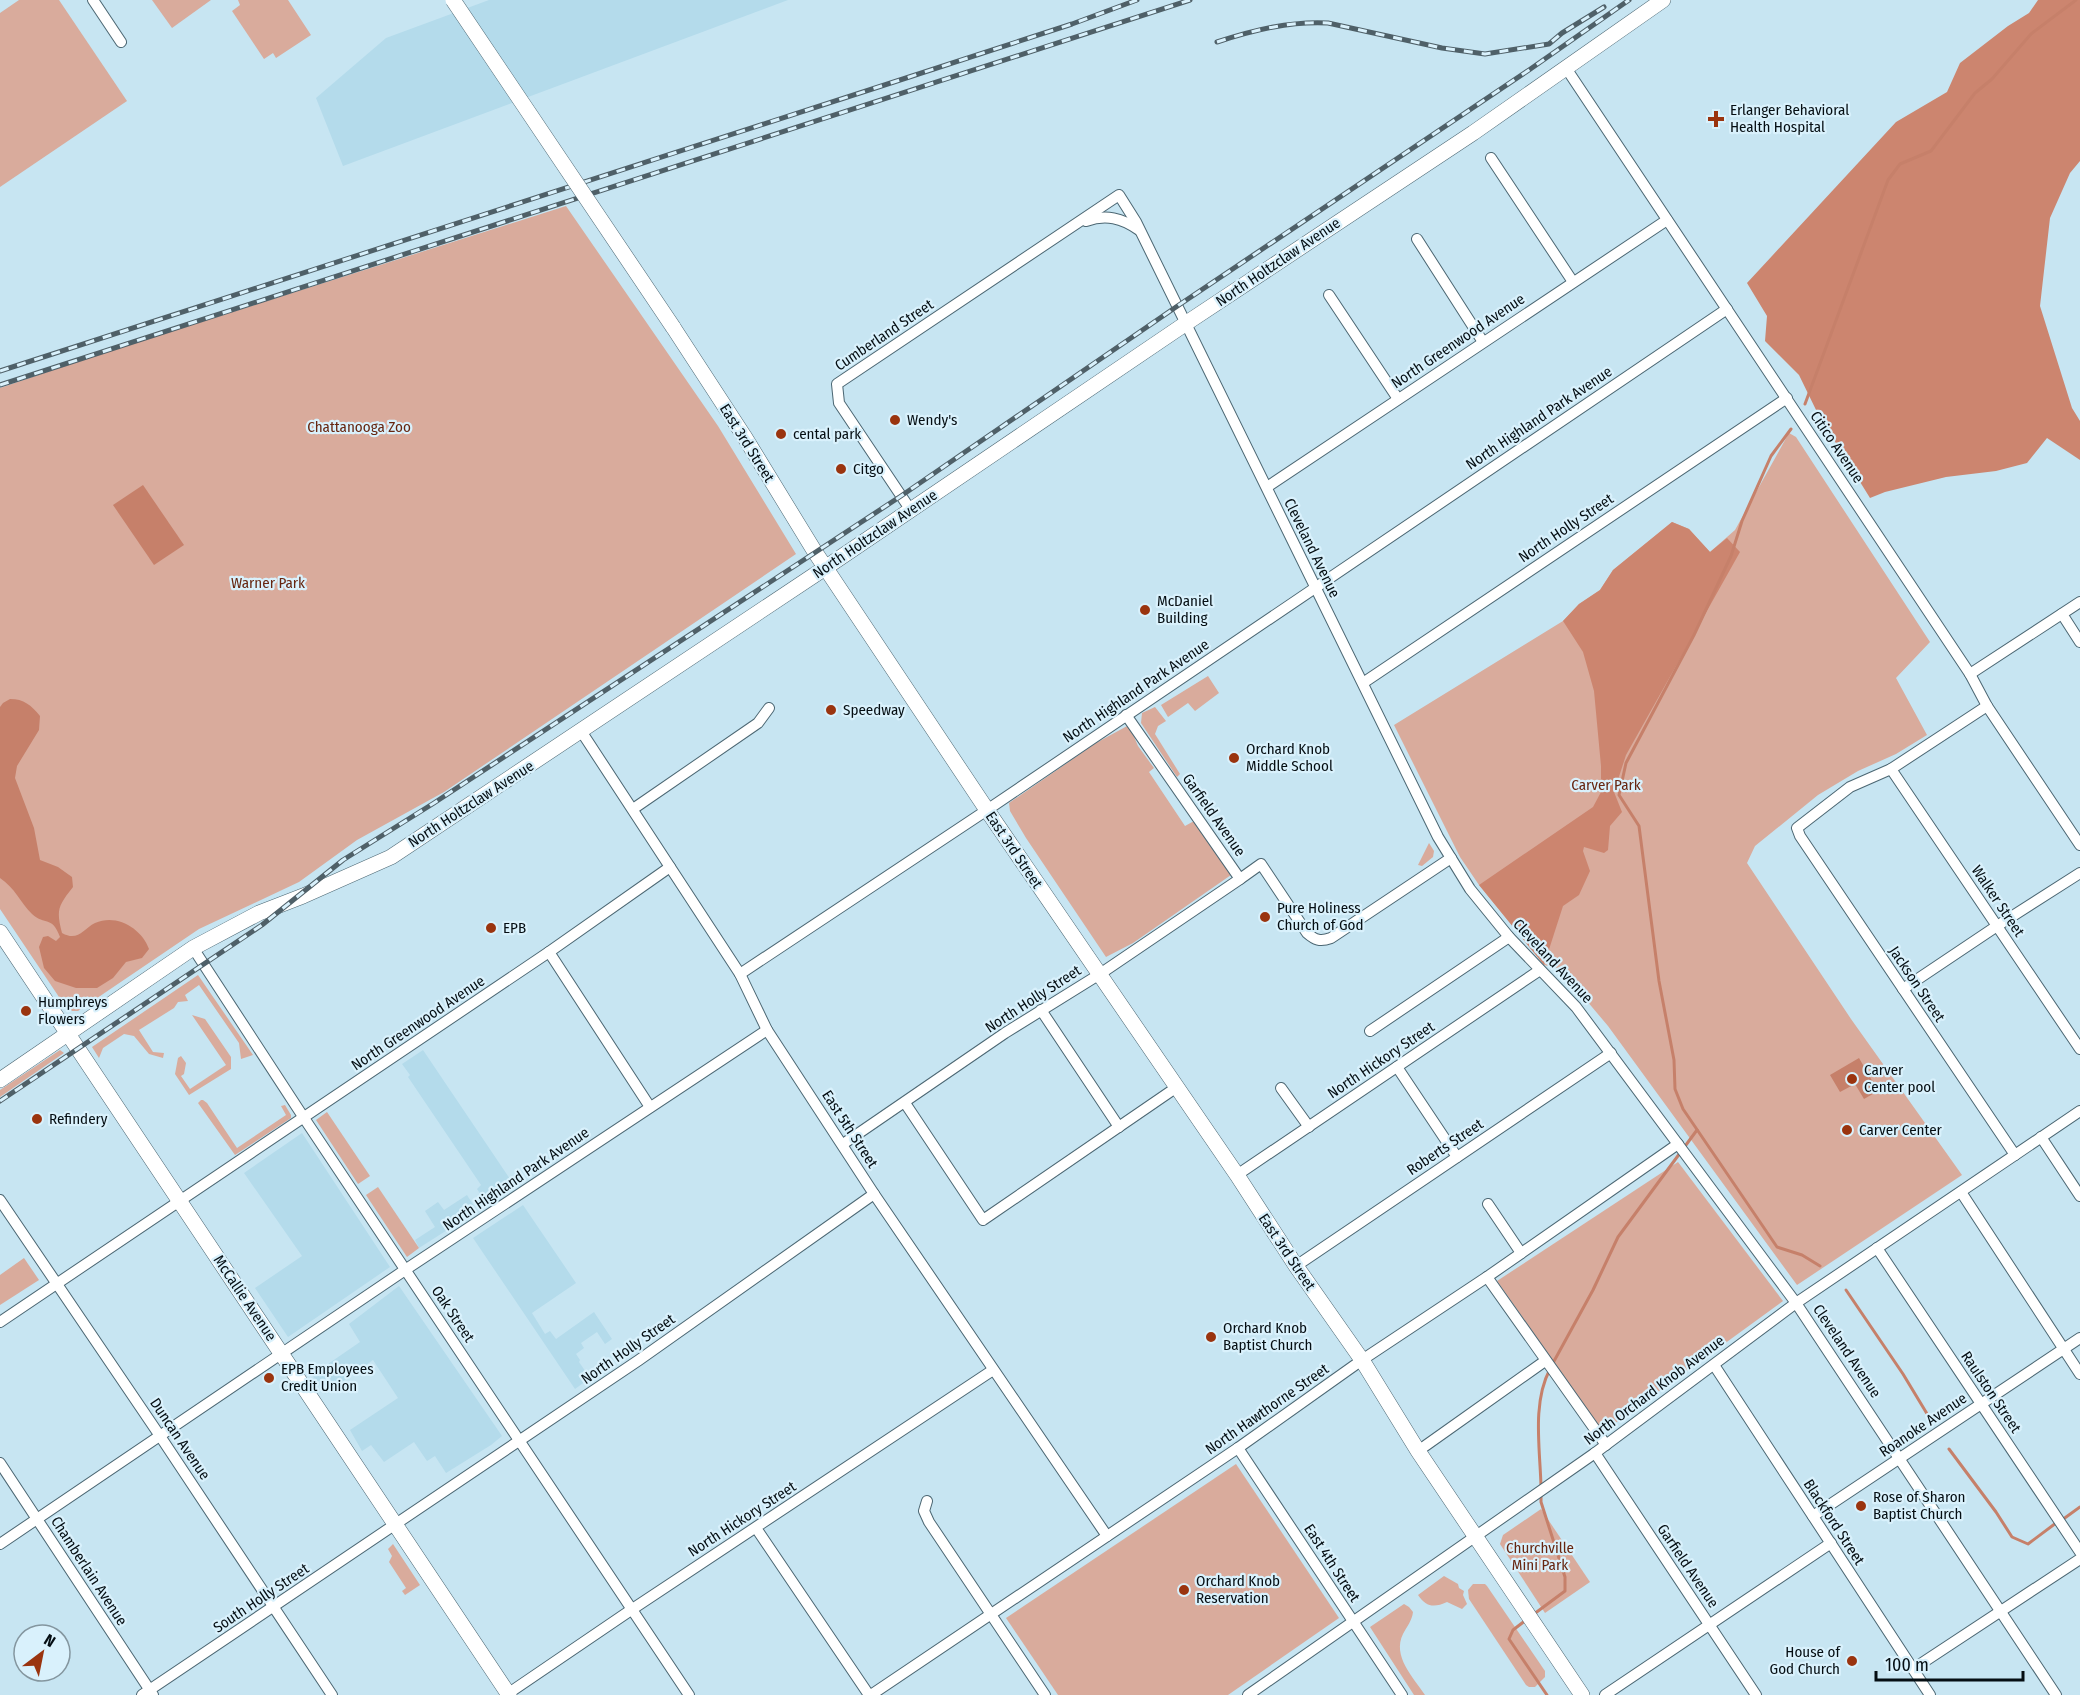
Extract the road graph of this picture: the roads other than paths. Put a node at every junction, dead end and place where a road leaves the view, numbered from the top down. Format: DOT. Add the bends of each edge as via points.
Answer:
graph roads {
  1 [pos="93,0"];
  2 [pos="453,0"];
  3 [pos="1663,0"];
  4 [pos="121,42"];
  5 [pos="1566,68"];
  6 [pos="1491,158"];
  7 [pos="1119,195"];
  8 [pos="1667,220"];
  9 [pos="1070,228"];
  10 [pos="1140,231"];
  11 [pos="1417,239"];
  12 [pos="1573,282"];
  13 [pos="1329,295"];
  14 [pos="1727,309"];
  15 [pos="1185,324"];
  16 [pos="1483,342"];
  17 [pos="1787,398"];
  18 [pos="1398,399"];
  19 [pos="1267,487"];
  20 [pos="910,509"];
  21 [pos="825,568"];
  22 [pos="1314,588"];
  23 [pos="2080,602"];
  24 [pos="2062,614"];
  25 [pos="2080,642"];
  26 [pos="1970,674"];
  27 [pos="1363,683"];
  28 [pos="1987,706"];
  29 [pos="769,708"];
  30 [pos="1126,715"];
  31 [pos="581,731"];
  32 [pos="1891,770"];
  33 [pos="633,809"];
  34 [pos="987,810"];
  35 [pos="2080,844"];
  36 [pos="1450,858"];
  37 [pos="670,867"];
  38 [pos="2080,873"];
  39 [pos="1240,879"];
  40 [pos="1997,926"];
  41 [pos="0,932"];
  42 [pos="1509,937"];
  43 [pos="193,948"];
  44 [pos="549,952"];
  45 [pos="1540,970"];
  46 [pos="740,974"];
  47 [pos="1100,974"];
  48 [pos="1903,989"];
  49 [pos="1041,1010"];
  50 [pos="767,1030"];
  51 [pos="1370,1031"];
  52 [pos="68,1032"];
  53 [pos="2080,1049"];
  54 [pos="1611,1053"];
  55 [pos="1397,1067"];
  56 [pos="0,1080"];
  57 [pos="1177,1087"];
  58 [pos="1281,1088"];
  59 [pos="905,1102"];
  60 [pos="650,1107"];
  61 [pos="2080,1111"];
  62 [pos="304,1118"];
  63 [pos="1119,1127"];
  64 [pos="1309,1127"];
  65 [pos="2042,1137"];
  66 [pos="843,1144"];
  67 [pos="1678,1144"];
  68 [pos="2014,1155"];
  69 [pos="1457,1157"];
  70 [pos="1237,1175"];
  71 [pos="1961,1192"];
  72 [pos="874,1194"];
  73 [pos="2080,1196"];
  74 [pos="0,1200"];
  75 [pos="180,1201"];
  76 [pos="1488,1204"];
  77 [pos="1878,1248"];
  78 [pos="1521,1253"];
  79 [pos="1296,1266"];
  80 [pos="405,1270"];
  81 [pos="1487,1277"];
  82 [pos="56,1284"];
  83 [pos="1797,1303"];
  84 [pos="0,1322"];
  85 [pos="2080,1338"];
  86 [pos="2064,1349"];
  87 [pos="282,1354"];
  88 [pos="1362,1360"];
  89 [pos="1545,1361"];
  90 [pos="1714,1365"];
  91 [pos="993,1370"];
  92 [pos="2080,1374"];
  93 [pos="1981,1404"];
  94 [pos="160,1436"];
  95 [pos="520,1440"];
  96 [pos="1606,1445"];
  97 [pos="1238,1448"];
  98 [pos="1418,1451"];
  99 [pos="1595,1453"];
  100 [pos="1900,1458"];
  101 [pos="0,1463"];
  102 [pos="927,1501"];
  103 [pos="1813,1516"];
  104 [pos="37,1518"];
  105 [pos="396,1525"];
  106 [pos="756,1528"];
  107 [pos="1107,1536"];
  108 [pos="1476,1537"];
  109 [pos="1831,1543"];
  110 [pos="0,1544"];
  111 [pos="2080,1552"];
  112 [pos="2080,1559"];
  113 [pos="273,1607"];
  114 [pos="632,1610"];
  115 [pos="2000,1612"];
  116 [pos="990,1615"];
  117 [pos="1353,1622"];
  118 [pos="1710,1626"];
  119 [pos="1913,1670"];
  120 [pos="148,1693"];
  121 [pos="332,1695"];
  122 [pos="508,1695"];
  123 [pos="689,1695"];
  124 [pos="870,1695"];
  125 [pos="1046,1695"];
  126 [pos="1248,1695"];
  127 [pos="1402,1695"];
  128 [pos="1582,1695"];
  129 [pos="1605,1695"];
  130 [pos="1756,1695"];
  131 [pos="1930,1695"];
  132 [pos="2056,1695"];
  1 -- 4 [label="street"];
  2 -- 21 [label="main road, East 3rd Street, bridge" via="673,327"];
  3 -- 5 [label="main road, North Holtzclaw Avenue"];
  5 -- 8 [label="street, Citico Avenue"];
  5 -- 15 [label="main road, North Holtzclaw Avenue"];
  6 -- 12 [label="street"];
  7 -- 9 [label="street, Cumberland Street"];
  7 -- 10 [label="street, Cleveland Avenue"];
  8 -- 12 [label="street, North Greenwood Avenue"];
  8 -- 14 [label="street, Citico Avenue"];
  9 -- 10 [label="street, Cumberland Street" via="1097,217 1109,217 1123,220"];
  9 -- 20 [label="street, Cumberland Street" via="837,384 840,403"];
  10 -- 15 [label="street, Cleveland Avenue"];
  11 -- 16 [label="street"];
  12 -- 16 [label="street, North Greenwood Avenue"];
  13 -- 18 [label="street"];
  14 -- 17 [label="street, Citico Avenue"];
  14 -- 22 [label="street, North Highland Park Avenue"];
  15 -- 19 [label="street, Cleveland Avenue"];
  15 -- 20 [label="main road, North Holtzclaw Avenue"];
  16 -- 18 [label="street, North Greenwood Avenue"];
  17 -- 26 [label="street, Citico Avenue"];
  17 -- 27 [label="street, North Holly Street"];
  18 -- 19 [label="street, North Greenwood Avenue"];
  19 -- 22 [label="street, Cleveland Avenue"];
  20 -- 21 [label="main road, North Holtzclaw Avenue"];
  21 -- 31 [label="main road, North Holtzclaw Avenue"];
  21 -- 34 [label="main road, East 3rd Street"];
  22 -- 27 [label="street, Cleveland Avenue"];
  22 -- 30 [label="street, North Highland Park Avenue"];
  23 -- 24 [label="street"];
  24 -- 25 [label="street"];
  24 -- 26 [label="street"];
  26 -- 28 [label="street, Citico Avenue"];
  27 -- 36 [label="street, Cleveland Avenue"];
  28 -- 32 [label="street"];
  28 -- 35 [label="street, Citico Avenue"];
  29 -- 33 [label="street" via="758,723"];
  30 -- 34 [label="street, North Highland Park Avenue"];
  30 -- 39 [label="street, Garfield Avenue"];
  31 -- 33 [label="street, East 5th Street"];
  31 -- 43 [label="main road, North Holtzclaw Avenue" via="390,857 258,913"];
  32 -- 40 [label="street, Walker Street"];
  32 -- 48 [label="street, Jackson Street" via="1850,787 1797,828"];
  33 -- 37 [label="street, East 5th Street"];
  34 -- 46 [label="street, North Highland Park Avenue"];
  34 -- 47 [label="main road, East 3rd Street"];
  36 -- 39 [label="street, Garfield Avenue" via="1322,941 1307,933 1261,864"];
  36 -- 42 [label="street, Cleveland Avenue"];
  37 -- 44 [label="street, North Greenwood Avenue"];
  37 -- 46 [label="street, East 5th Street"];
  38 -- 40 [label="street"];
  39 -- 47 [label="street, North Holly Street"];
  40 -- 48 [label="street"];
  40 -- 53 [label="street, Walker Street"];
  41 -- 52 [label="main road, McCallie Avenue"];
  42 -- 45 [label="street, Cleveland Avenue"];
  42 -- 51 [label="street"];
  43 -- 52 [label="main road, North Holtzclaw Avenue"];
  43 -- 62 [label="street, Oak Street"];
  44 -- 60 [label="street"];
  44 -- 62 [label="street, North Greenwood Avenue"];
  45 -- 54 [label="street, Cleveland Avenue" via="1576,1007"];
  45 -- 55 [label="street, North Hickory Street"];
  46 -- 50 [label="street, East 5th Street"];
  47 -- 49 [label="street, North Holly Street"];
  47 -- 57 [label="main road, East 3rd Street"];
  48 -- 68 [label="street, Jackson Street"];
  49 -- 59 [label="street, North Holly Street"];
  49 -- 63 [label="street"];
  50 -- 60 [label="street, North Highland Park Avenue"];
  50 -- 66 [label="street, East 5th Street"];
  52 -- 56 [label="main road, North Holtzclaw Avenue"];
  52 -- 75 [label="main road, McCallie Avenue"];
  54 -- 67 [label="street, Cleveland Avenue"];
  54 -- 69 [label="street, Roberts Street"];
  55 -- 64 [label="street, North Hickory Street"];
  55 -- 69 [label="street"];
  57 -- 63 [label="street"];
  57 -- 70 [label="main road, East 3rd Street"];
  58 -- 64 [label="street"];
  59 -- 63 [label="street" via="983,1220"];
  59 -- 66 [label="street, North Holly Street"];
  60 -- 80 [label="street, North Highland Park Avenue"];
  61 -- 65 [label="street, North Orchard Knob Avenue"];
  62 -- 75 [label="street, North Greenwood Avenue"];
  62 -- 80 [label="street, Oak Street"];
  64 -- 70 [label="street, North Hickory Street"];
  65 -- 68 [label="street, North Orchard Knob Avenue"];
  65 -- 73 [label="street"];
  66 -- 72 [label="street, East 5th Street"];
  67 -- 78 [label="street, North Hawthorne Street"];
  67 -- 83 [label="street, Cleveland Avenue"];
  68 -- 71 [label="street, North Orchard Knob Avenue"];
  69 -- 79 [label="street, Roberts Street"];
  70 -- 79 [label="main road, East 3rd Street"];
  71 -- 77 [label="street, North Orchard Knob Avenue"];
  71 -- 86 [label="street"];
  72 -- 91 [label="street, East 5th Street"];
  72 -- 95 [label="street, North Holly Street"];
  74 -- 82 [label="street, Duncan Avenue"];
  75 -- 82 [label="street, North Greenwood Avenue"];
  75 -- 87 [label="main road, McCallie Avenue"];
  76 -- 78 [label="street"];
  77 -- 83 [label="street, North Orchard Knob Avenue"];
  77 -- 93 [label="street, Raulston Street"];
  78 -- 81 [label="street, North Hawthorne Street"];
  79 -- 88 [label="main road, East 3rd Street"];
  80 -- 87 [label="street, North Highland Park Avenue"];
  80 -- 95 [label="street, Oak Street"];
  81 -- 88 [label="street, North Hawthorne Street"];
  81 -- 89 [label="street"];
  82 -- 84 [label="street, North Greenwood Avenue"];
  82 -- 94 [label="street, Duncan Avenue"];
  83 -- 90 [label="street, North Orchard Knob Avenue"];
  83 -- 100 [label="street, Cleveland Avenue"];
  85 -- 86 [label="street, Roanoke Avenue"];
  86 -- 92 [label="street"];
  86 -- 93 [label="street, Roanoke Avenue"];
  87 -- 94 [label="street, North Highland Park Avenue"];
  87 -- 105 [label="main road, McCallie Avenue"];
  88 -- 97 [label="street, North Hawthorne Street"];
  88 -- 98 [label="main road, East 3rd Street"];
  89 -- 96 [label="street"];
  89 -- 98 [label="street"];
  90 -- 96 [label="street, North Orchard Knob Avenue"];
  90 -- 103 [label="street, Blackford Street"];
  91 -- 106 [label="street, North Hickory Street"];
  91 -- 107 [label="street, East 5th Street"];
  93 -- 100 [label="street, Roanoke Avenue"];
  93 -- 111 [label="street, Raulston Street"];
  94 -- 104 [label="street, North Highland Park Avenue"];
  94 -- 113 [label="street, Duncan Avenue"];
  95 -- 105 [label="street, North Holly Street"];
  95 -- 114 [label="street, Oak Street"];
  96 -- 99 [label="street, North Orchard Knob Avenue"];
  97 -- 107 [label="street, North Hawthorne Street"];
  97 -- 117 [label="street, East 4th Street"];
  98 -- 108 [label="main road, East 3rd Street"];
  99 -- 108 [label="street, North Orchard Knob Avenue"];
  99 -- 118 [label="street, Garfield Avenue"];
  100 -- 103 [label="street, Roanoke Avenue"];
  100 -- 115 [label="street, Cleveland Avenue"];
  101 -- 104 [label="street, Chamberlain Avenue"];
  102 -- 116 [label="street" via="924,1512 929,1522"];
  103 -- 109 [label="street, Blackford Street"];
  104 -- 110 [label="street, North Highland Park Avenue"];
  104 -- 120 [label="street, Chamberlain Avenue"];
  105 -- 113 [label="street, South Holly Street"];
  105 -- 122 [label="main road, McCallie Avenue"];
  106 -- 114 [label="street, North Hickory Street"];
  106 -- 124 [label="street"];
  107 -- 116 [label="street, North Hawthorne Street"];
  108 -- 117 [label="street, North Orchard Knob Avenue"];
  108 -- 128 [label="main road, East 3rd Street"];
  109 -- 118 [label="street"];
  109 -- 119 [label="street, Blackford Street"];
  112 -- 115 [label="street"];
  113 -- 120 [label="street, South Holly Street"];
  113 -- 121 [label="street, Duncan Avenue"];
  114 -- 122 [label="street, North Hickory Street"];
  114 -- 123 [label="street, Oak Street"];
  115 -- 119 [label="street"];
  115 -- 132 [label="street, Cleveland Avenue"];
  116 -- 124 [label="street, North Hawthorne Street"];
  116 -- 125 [label="street"];
  117 -- 126 [label="street, North Orchard Knob Avenue"];
  117 -- 127 [label="street, East 4th Street"];
  118 -- 129 [label="street"];
  118 -- 130 [label="street, Garfield Avenue"];
  119 -- 131 [label="street, Blackford Street"];
}
